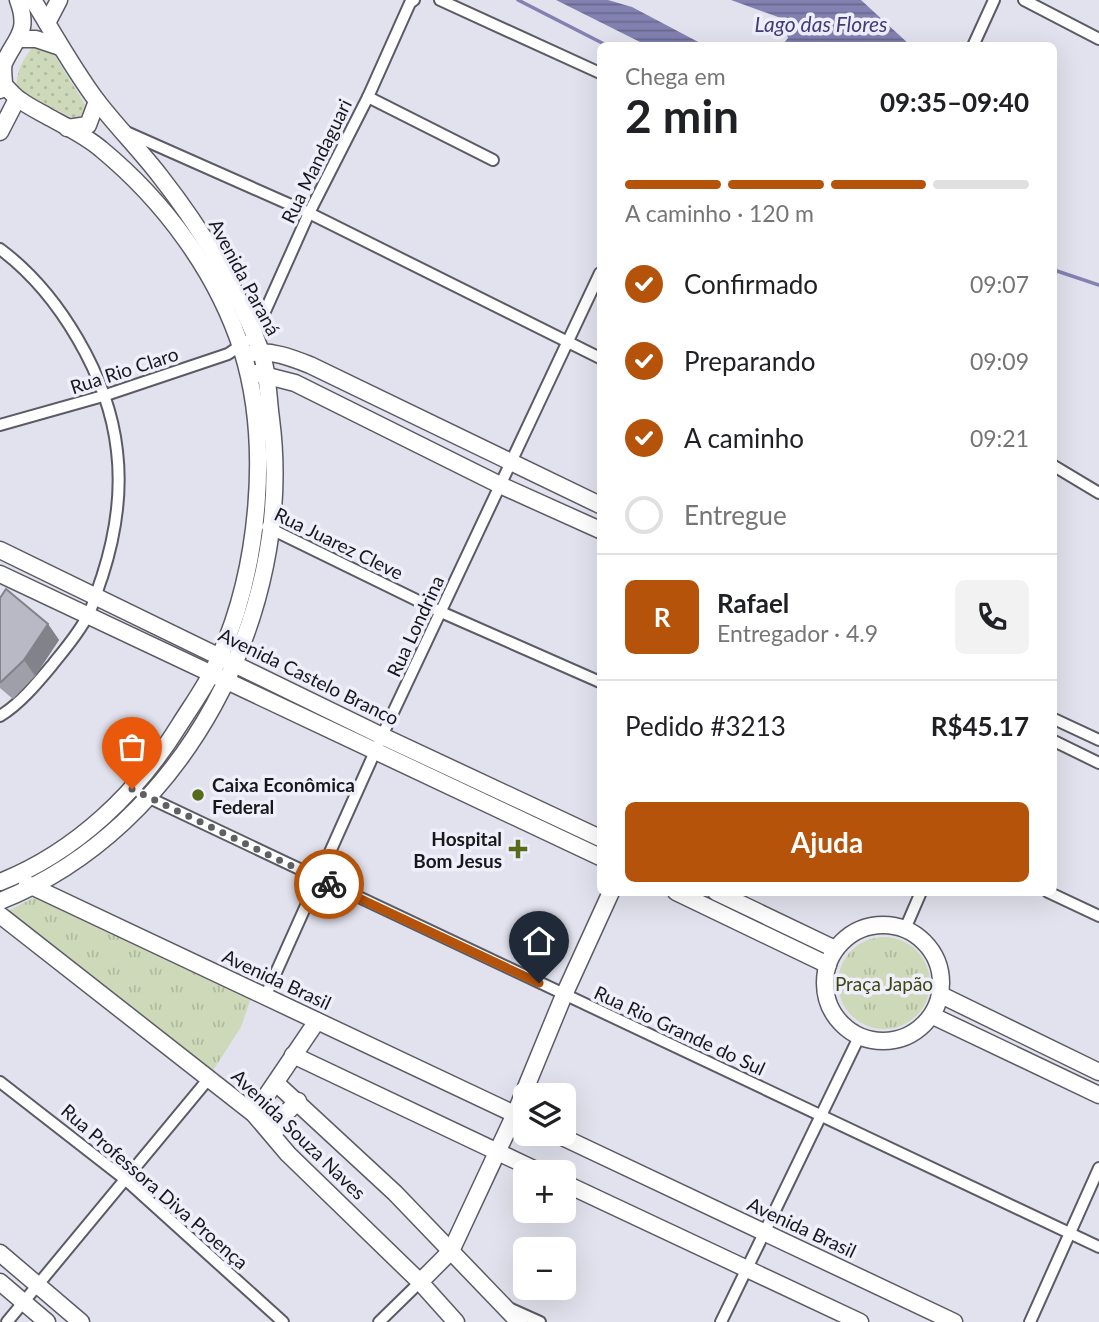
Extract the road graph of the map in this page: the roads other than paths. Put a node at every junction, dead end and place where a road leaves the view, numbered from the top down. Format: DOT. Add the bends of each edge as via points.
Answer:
graph roads {
  1 [pos="58,0"];
  2 [pos="440,0"];
  3 [pos="994,0"];
  4 [pos="1024,0"];
  5 [pos="412,1"];
  6 [pos="25,3"];
  7 [pos="47,23"];
  8 [pos="20,39"];
  9 [pos="1099,39"];
  10 [pos="975,42"];
  11 [pos="60,47"];
  12 [pos="1,65"];
  13 [pos="597,72"];
  14 [pos="1,86"];
  15 [pos="368,97"];
  16 [pos="18,99"];
  17 [pos="97,101"];
  18 [pos="66,128"];
  19 [pos="122,130"];
  20 [pos="0,132"];
  21 [pos="493,160"];
  22 [pos="309,212"];
  23 [pos="0,249"];
  24 [pos="597,279"];
  25 [pos="568,340"];
  26 [pos="246,346"];
  27 [pos="261,351"];
  28 [pos="597,356"];
  29 [pos="257,374"];
  30 [pos="103,396"];
  31 [pos="0,425"];
  32 [pos="509,463"];
  33 [pos="1057,468"];
  34 [pos="500,485"];
  35 [pos="1099,493"];
  36 [pos="597,504"];
  37 [pos="255,521"];
  38 [pos="597,529"];
  39 [pos="273,530"];
  40 [pos="0,550"];
  41 [pos="0,574"];
  42 [pos="95,598"];
  43 [pos="441,612"];
  44 [pos="88,615"];
  45 [pos="226,659"];
  46 [pos="219,677"];
  47 [pos="597,681"];
  48 [pos="0,716"];
  49 [pos="1057,720"];
  50 [pos="1099,740"];
  51 [pos="1057,742"];
  52 [pos="379,744"];
  53 [pos="1099,763"];
  54 [pos="132,789"];
  55 [pos="150,799"];
  56 [pos="597,837"];
  57 [pos="597,855"];
  58 [pos="317,878"];
  59 [pos="6,879"];
  60 [pos="34,887"];
  61 [pos="609,896"];
  62 [pos="684,896"];
  63 [pos="724,896"];
  64 [pos="919,896"];
  65 [pos="1056,896"];
  66 [pos="0,901"];
  67 [pos="0,915"];
  68 [pos="1099,916"];
  69 [pos="905,929"];
  70 [pos="835,949"];
  71 [pos="828,965"];
  72 [pos="564,995"];
  73 [pos="941,995"];
  74 [pos="265,997"];
  75 [pos="933,1016"];
  76 [pos="317,1021"];
  77 [pos="859,1037"];
  78 [pos="293,1055"];
  79 [pos="1099,1072"];
  80 [pos="211,1077"];
  81 [pos="0,1082"];
  82 [pos="276,1083"];
  83 [pos="532,1083"];
  84 [pos="1099,1095"];
  85 [pos="298,1101"];
  86 [pos="254,1114"];
  87 [pos="513,1114"];
  88 [pos="821,1116"];
  89 [pos="513,1128"];
  90 [pos="274,1135"];
  91 [pos="576,1143"];
  92 [pos="497,1152"];
  93 [pos="514,1160"];
  94 [pos="1099,1168"];
  95 [pos="125,1180"];
  96 [pos="576,1190"];
  97 [pos="765,1233"];
  98 [pos="1068,1233"];
  99 [pos="1099,1247"];
  100 [pos="451,1251"];
  101 [pos="0,1253"];
  102 [pos="747,1269"];
  103 [pos="0,1282"];
  104 [pos="37,1282"];
  105 [pos="420,1282"];
  106 [pos="24,1301"];
  107 [pos="508,1308"];
  108 [pos="7,1322"];
  109 [pos="47,1322"];
  110 [pos="80,1322"];
  111 [pos="283,1322"];
  112 [pos="379,1322"];
  113 [pos="456,1322"];
  114 [pos="519,1322"];
  115 [pos="540,1322"];
  116 [pos="721,1322"];
  117 [pos="860,1322"];
  118 [pos="954,1322"];
  119 [pos="1030,1322"];
  1 -- 7 [label="street"];
  2 -- 13 [label="street"];
  3 -- 10 [label="street"];
  4 -- 9 [label="street"];
  5 -- 15 [label="street, Rua Mandaguari"];
  6 -- 7 [label="street, Avenida Paraná"];
  6 -- 8 [label="street"];
  7 -- 11 [label="street, Avenida Paraná"];
  8 -- 11 [label="street"];
  8 -- 12 [label="street"];
  11 -- 17 [label="street, Avenida Paraná"];
  12 -- 14 [label="street"];
  14 -- 16 [label="street, Avenida Paraná"];
  15 -- 21 [label="street"];
  15 -- 22 [label="street, Rua Mandaguari"];
  16 -- 18 [label="street, Avenida Paraná"];
  16 -- 20 [label="street"];
  17 -- 18 [label="street" via="88,125"];
  17 -- 19 [label="street, Avenida Paraná"];
  18 -- 26 [label="street, Avenida Paraná" via="100,148 183,234"];
  19 -- 22 [label="street"];
  19 -- 26 [label="street, Avenida Paraná" via="161,177 225,276"];
  22 -- 25 [label="street"];
  22 -- 26 [label="street, Rua Mandaguari"];
  23 -- 30 [label="street" via="23,266 58,306 82,346"];
  24 -- 25 [label="street, Rua Londrina"];
  25 -- 28 [label="street"];
  25 -- 32 [label="street, Rua Londrina"];
  26 -- 27 [label="street"];
  26 -- 29 [label="street, Avenida Paraná"];
  26 -- 30 [label="street, Rua Rio Claro"];
  27 -- 29 [label="street, Avenida Paraná"];
  27 -- 32 [label="street" via="310,365"];
  29 -- 34 [label="street" via="295,383"];
  29 -- 37 [label="street, Avenida Paraná"];
  29 -- 39 [label="street, Avenida Paraná" via="275,450"];
  30 -- 31 [label="street, Rua Rio Claro"];
  30 -- 42 [label="street" via="117,450 118,505"];
  32 -- 34 [label="street, Rua Londrina"];
  32 -- 36 [label="street"];
  33 -- 35 [label="street"];
  34 -- 38 [label="street"];
  34 -- 43 [label="street, Rua Londrina"];
  37 -- 39 [label="street, Rua Juarez Cleve"];
  37 -- 45 [label="street, Avenida Paraná"];
  39 -- 43 [label="street, Rua Juarez Cleve"];
  39 -- 45 [label="street, Avenida Paraná" via="256,606"];
  40 -- 42 [label="street, Avenida Castelo Branco"];
  41 -- 44 [label="street, Avenida Castelo Branco"];
  42 -- 44 [label="street"];
  42 -- 45 [label="street, Avenida Castelo Branco"];
  43 -- 47 [label="street, Rua Juarez Cleve"];
  43 -- 52 [label="street, Rua Londrina"];
  44 -- 46 [label="street, Avenida Castelo Branco"];
  44 -- 48 [label="street" via="43,676"];
  45 -- 46 [label="street, Avenida Paraná"];
  45 -- 52 [label="street, Avenida Castelo Branco"];
  46 -- 52 [label="street, Avenida Castelo Branco"];
  46 -- 54 [label="street, Avenida Paraná"];
  46 -- 55 [label="street, Avenida Paraná" via="182,755"];
  49 -- 50 [label="street"];
  51 -- 53 [label="street"];
  52 -- 56 [label="street, Avenida Castelo Branco"];
  52 -- 57 [label="street, Avenida Castelo Branco"];
  52 -- 58 [label="street, Rua Londrina"];
  54 -- 55 [label="street, Rua Rio Grande do Sul"];
  54 -- 59 [label="street, Avenida Paraná" via="82,834"];
  55 -- 58 [label="street, Rua Rio Grande do Sul"];
  55 -- 60 [label="street, Avenida Paraná" via="94,846"];
  58 -- 72 [label="street, Rua Rio Grande do Sul"];
  58 -- 74 [label="street, Rua Londrina"];
  59 -- 60 [label="street, Avenida Brasil"];
  60 -- 66 [label="street, Avenida Paraná"];
  60 -- 74 [label="street, Avenida Brasil"];
  61 -- 72 [label="street"];
  62 -- 71 [label="street"];
  63 -- 70 [label="street"];
  64 -- 69 [label="street"];
  65 -- 68 [label="street"];
  67 -- 80 [label="street, Avenida Souza Naves"];
  69 -- 70 [label="street" via="876,925 860,929"];
  69 -- 73 [label="street" via="925,941 936,957"];
  70 -- 71 [label="street"];
  71 -- 77 [label="street" via="825,981 834,1014"];
  72 -- 83 [label="street"];
  72 -- 88 [label="street, Rua Rio Grande do Sul"];
  73 -- 75 [label="street"];
  73 -- 79 [label="street"];
  74 -- 76 [label="street, Avenida Brasil"];
  75 -- 77 [label="street" via="922,1028 891,1042"];
  75 -- 84 [label="street"];
  76 -- 78 [label="street"];
  76 -- 87 [label="street, Avenida Brasil"];
  77 -- 88 [label="street"];
  78 -- 82 [label="street"];
  78 -- 92 [label="street"];
  80 -- 86 [label="street, Avenida Souza Naves"];
  80 -- 95 [label="street"];
  81 -- 95 [label="street, Rua Professora Diva Proença"];
  82 -- 85 [label="street, Avenida Souza Naves"];
  82 -- 86 [label="street"];
  85 -- 90 [label="street" via="280,1119"];
  85 -- 100 [label="street, Avenida Souza Naves"];
  86 -- 90 [label="street, Avenida Souza Naves"];
  88 -- 97 [label="street"];
  88 -- 98 [label="street, Rua Rio Grande do Sul"];
  89 -- 92 [label="street"];
  90 -- 105 [label="street, Avenida Souza Naves"];
  91 -- 97 [label="street, Avenida Brasil"];
  92 -- 93 [label="street"];
  92 -- 100 [label="street"];
  94 -- 98 [label="street"];
  95 -- 104 [label="street"];
  95 -- 111 [label="street, Rua Professora Diva Proença"];
  96 -- 102 [label="street"];
  97 -- 102 [label="street"];
  97 -- 118 [label="street, Avenida Brasil"];
  98 -- 99 [label="street, Rua Rio Grande do Sul"];
  98 -- 119 [label="street"];
  100 -- 105 [label="street"];
  100 -- 107 [label="street, Avenida Souza Naves"];
  101 -- 104 [label="street"];
  102 -- 116 [label="street"];
  102 -- 117 [label="street"];
  103 -- 106 [label="street"];
  104 -- 106 [label="street"];
  104 -- 110 [label="street"];
  105 -- 112 [label="street"];
  105 -- 113 [label="street, Avenida Souza Naves"];
  106 -- 108 [label="street"];
  106 -- 109 [label="street"];
  107 -- 114 [label="street, Avenida Souza Naves"];
  107 -- 115 [label="street"];
}
